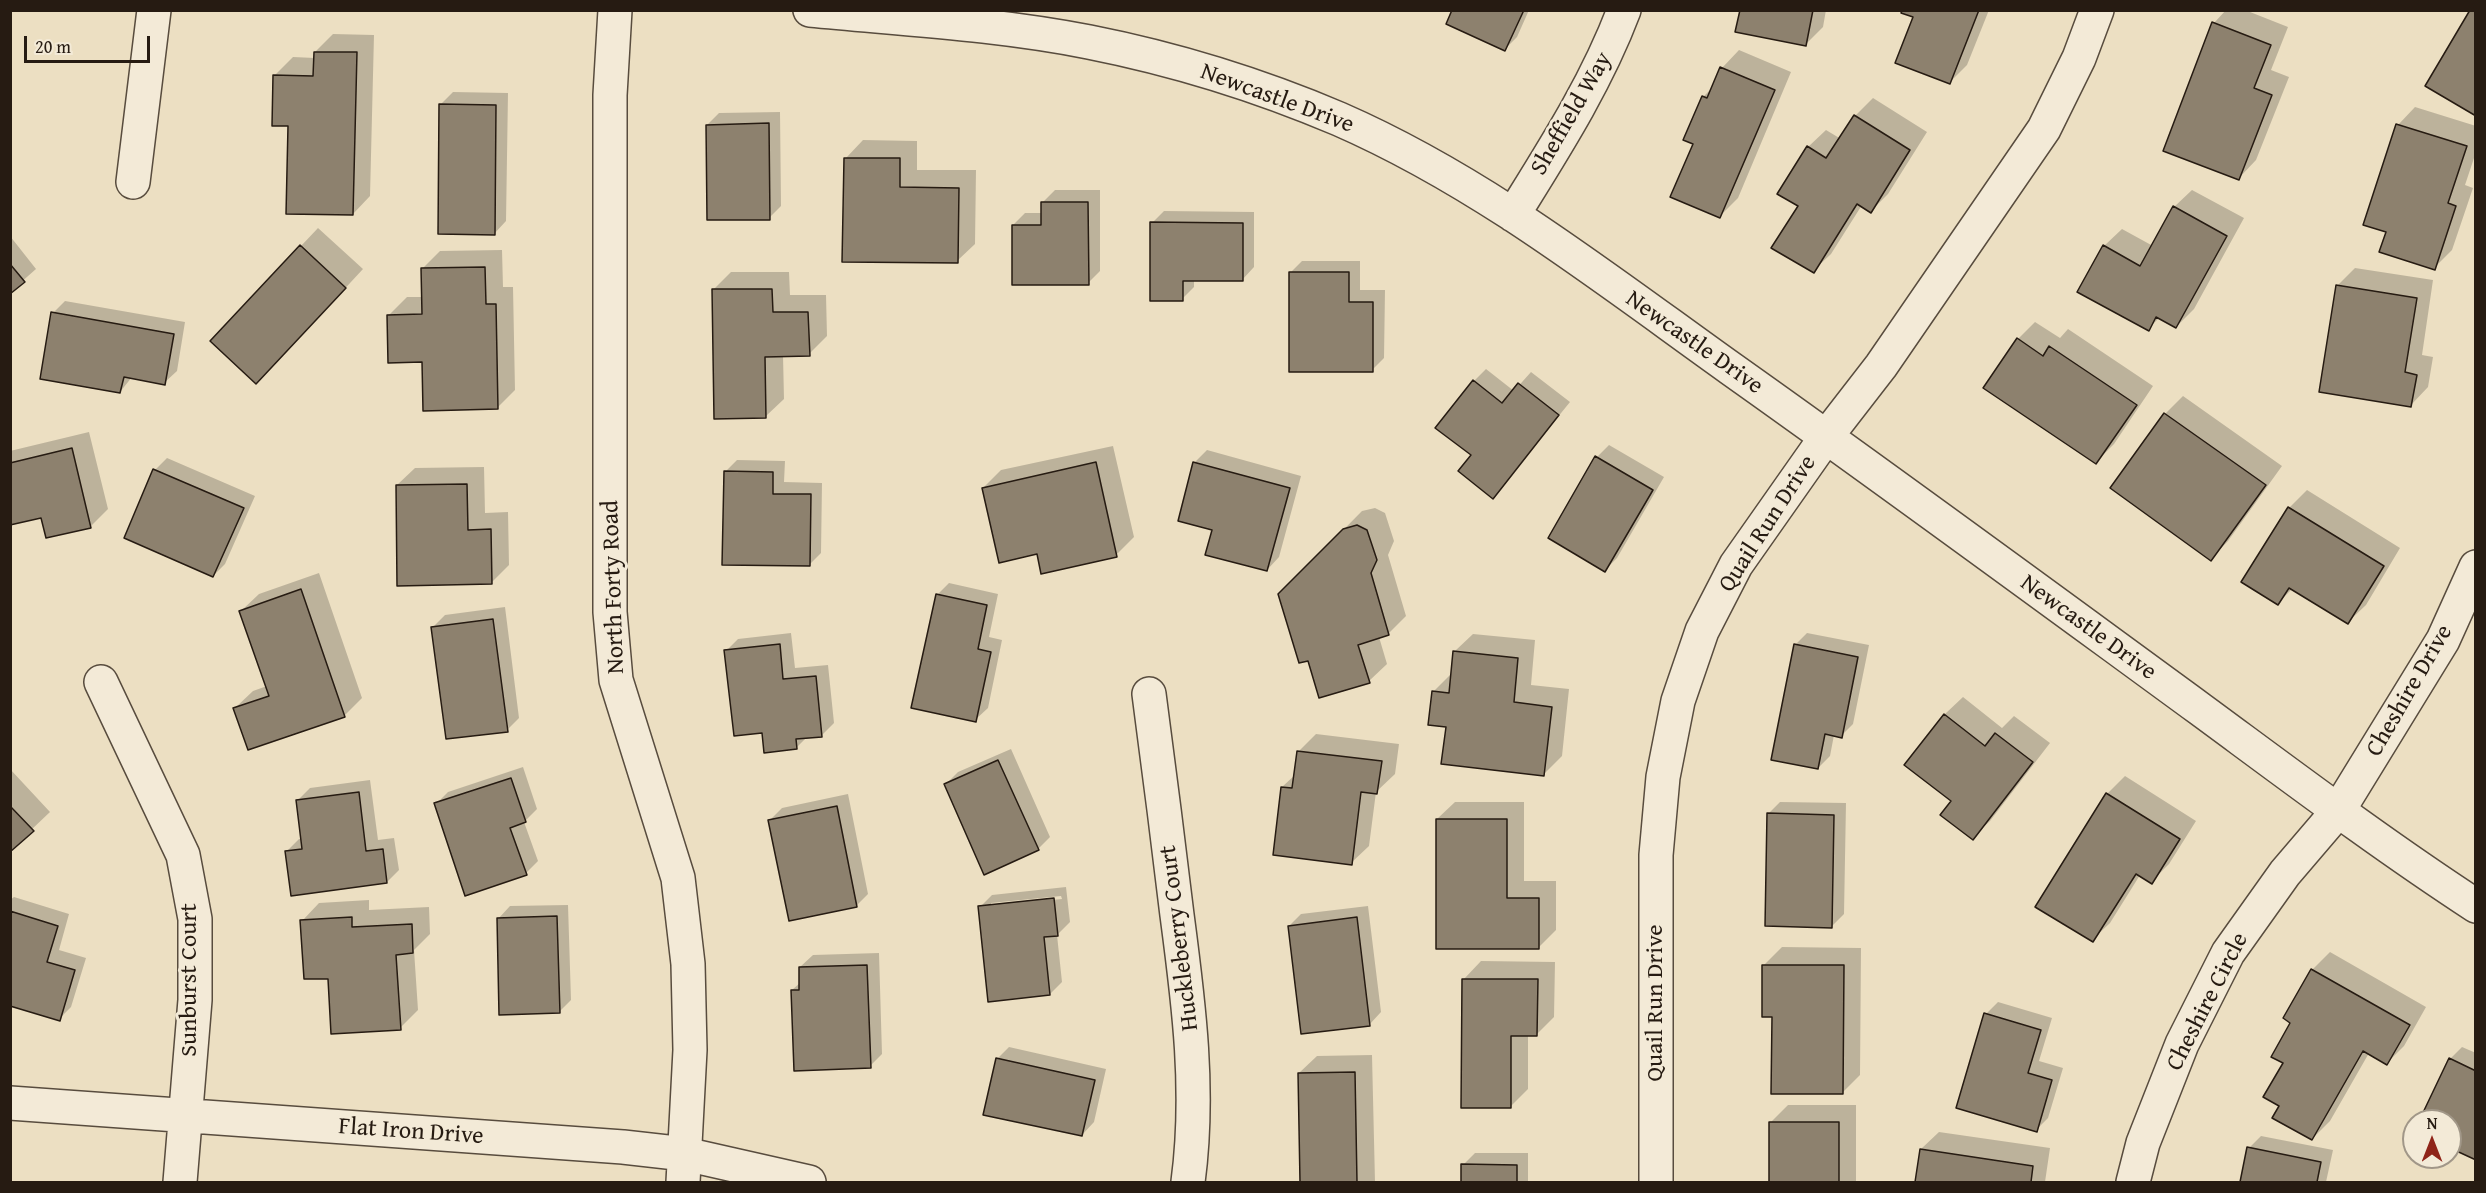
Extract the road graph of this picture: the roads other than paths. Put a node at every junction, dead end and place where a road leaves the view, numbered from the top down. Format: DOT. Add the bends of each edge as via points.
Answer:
graph roads {
  1 [pos="154,10"];
  2 [pos="615,10"];
  3 [pos="810,10"];
  4 [pos="1624,10"];
  5 [pos="2097,10"];
  6 [pos="133,182"];
  7 [pos="1513,215"];
  8 [pos="1826,437"];
  9 [pos="2475,567"];
  10 [pos="101,682"];
  11 [pos="1149,694"];
  12 [pos="2338,811"];
  13 [pos="2475,906"];
  14 [pos="10,1103"];
  15 [pos="186,1116"];
  16 [pos="684,1168"];
  17 [pos="180,1182"];
  18 [pos="809,1182"];
  19 [pos="1188,1182"];
  20 [pos="1656,1182"];
  21 [pos="2133,1182"];
  1 -- 6 [label="street"];
  2 -- 16 [label="street, North Forty Road" via="610,95 610,612 616,680 678,878 688,964 690,1050"];
  3 -- 7 [label="street, Newcastle Drive" via="1084,41 1208,71 1338,118 1463,183"];
  4 -- 7 [label="street, Sheffield Way" via="1609,51 1573,120"];
  5 -- 8 [label="street, Quail Run Drive" via="2079,58 2044,129 1881,366"];
  7 -- 8 [label="street, Newcastle Drive"];
  8 -- 12 [label="street, Newcastle Drive"];
  8 -- 20 [label="street, Quail Run Drive" via="1736,565 1702,630 1678,701 1663,777 1656,855"];
  9 -- 12 [label="street, Cheshire Drive" via="2443,640"];
  10 -- 15 [label="street, Sunburst Court" via="183,855 195,919 195,1000"];
  11 -- 19 [label="street, Huckleberry Court" via="1191,1025 1194,1087"];
  12 -- 13 [label="street, Newcastle Drive"];
  12 -- 21 [label="street, Cheshire Circle" via="2285,873 2228,953 2182,1044 2143,1143"];
  14 -- 15 [label="street, Flat Iron Drive"];
  15 -- 16 [label="street, Flat Iron Drive" via="611,1146"];
  15 -- 17 [label="street, Sunburst Court"];
  16 -- 18 [label="street, Flat Iron Drive"];
}
